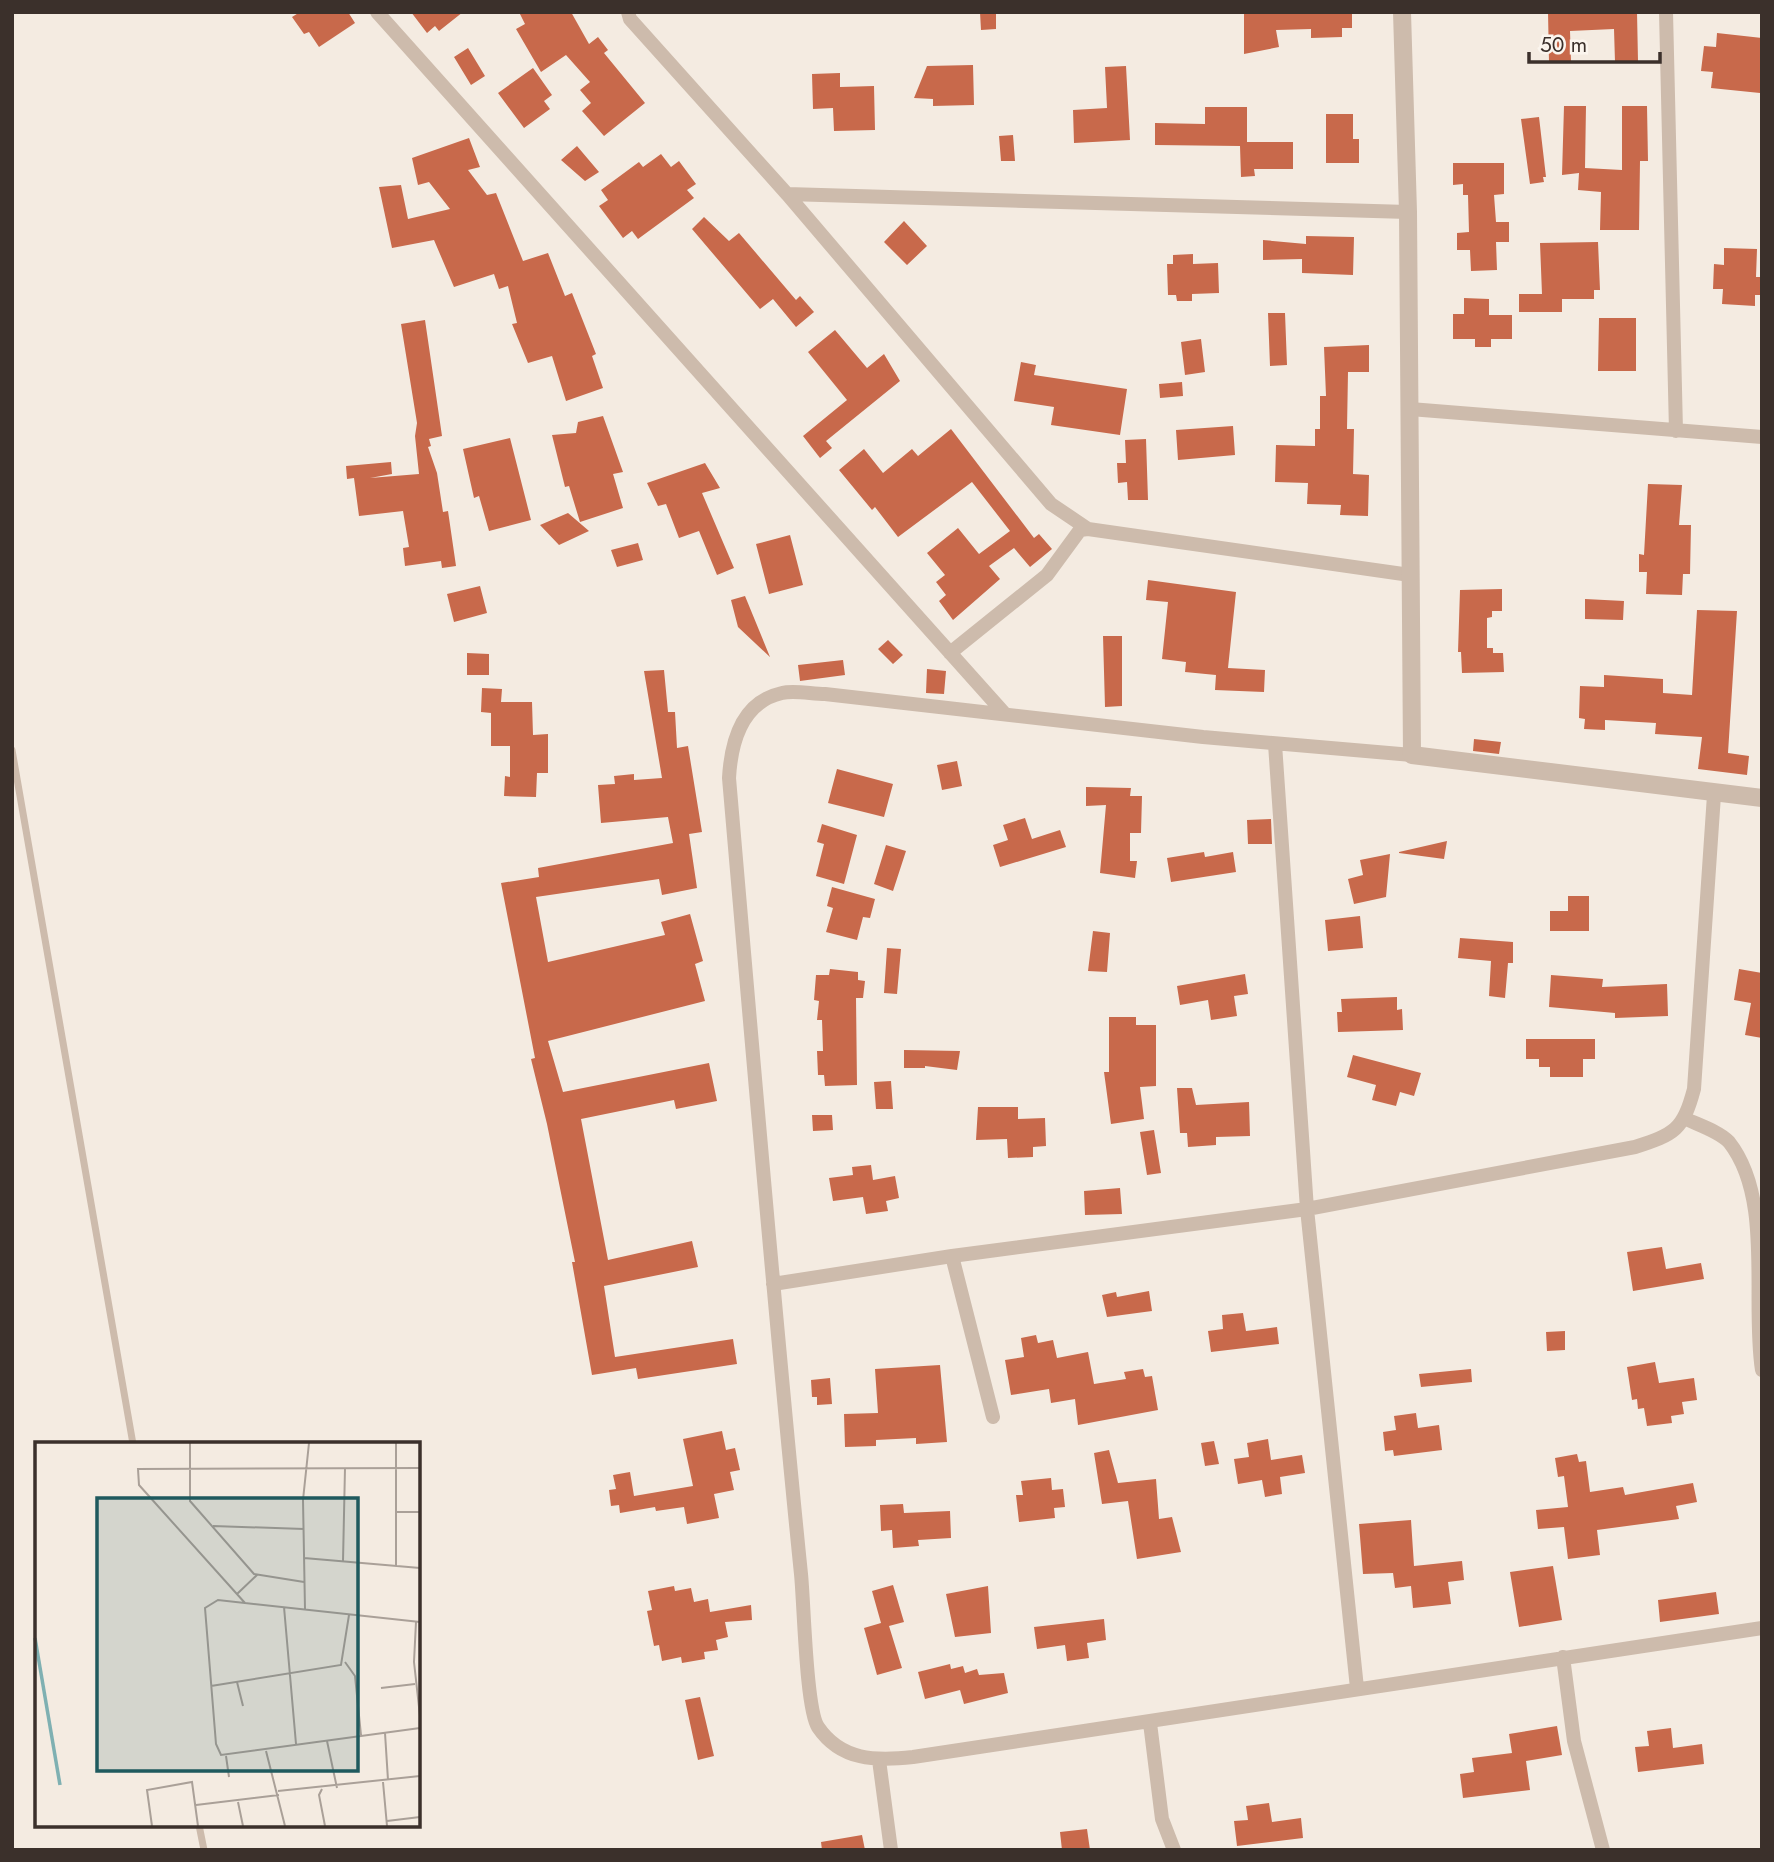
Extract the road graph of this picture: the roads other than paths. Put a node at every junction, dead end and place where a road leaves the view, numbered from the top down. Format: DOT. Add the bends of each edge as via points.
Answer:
graph roads {
  1 [pos="377,12"];
  2 [pos="628,12"];
  3 [pos="1402,12"];
  4 [pos="1666,12"];
  5 [pos="787,194"];
  6 [pos="1408,212"];
  7 [pos="1410,409"];
  8 [pos="1676,431"];
  9 [pos="1762,437"];
  10 [pos="1088,528"];
  11 [pos="1410,575"];
  12 [pos="950,653"];
  13 [pos="1004,713"];
  14 [pos="1275,744"];
  15 [pos="12,750"];
  16 [pos="1412,755"];
  17 [pos="1714,795"];
  18 [pos="1762,799"];
  19 [pos="1686,1119"];
  20 [pos="1307,1209"];
  21 [pos="952,1256"];
  22 [pos="773,1284"];
  23 [pos="1762,1370"];
  24 [pos="993,1417"];
  25 [pos="133,1442"];
  26 [pos="1762,1628"];
  27 [pos="1563,1657"];
  28 [pos="1357,1688"];
  29 [pos="1150,1723"];
  30 [pos="879,1760"];
  31 [pos="200,1827"];
  32 [pos="204,1850"];
  33 [pos="891,1850"];
  34 [pos="1174,1850"];
  35 [pos="1603,1850"];
  1 -- 12 [label="street"];
  2 -- 5 [label="street" via="660,55"];
  3 -- 6 [label="street"];
  4 -- 8 [label="street"];
  5 -- 6 [label="street"];
  5 -- 10 [label="street" via="1051,504"];
  6 -- 7 [label="street"];
  7 -- 8 [label="street"];
  7 -- 11 [label="street"];
  8 -- 9 [label="street"];
  10 -- 11 [label="street"];
  10 -- 12 [label="street" via="1080,530 1047,575"];
  11 -- 16 [label="street"];
  12 -- 13 [label="street"];
  13 -- 14 [label="street"];
  13 -- 22 [label="street" via="782,693 753,708 730,748 730,792"];
  14 -- 16 [label="street"];
  14 -- 20 [label="street"];
  15 -- 25 [label="lane"];
  16 -- 17 [label="street"];
  17 -- 18 [label="street"];
  17 -- 19 [label="street" via="1694,1089"];
  19 -- 20 [label="street" via="1664,1138 1635,1147"];
  19 -- 23 [label="street" via="1727,1140 1746,1169 1757,1216"];
  20 -- 21 [label="street"];
  20 -- 28 [label="street"];
  21 -- 22 [label="street"];
  21 -- 24 [label="street"];
  22 -- 30 [label="street" via="817,1726 844,1753"];
  26 -- 27 [label="street"];
  27 -- 28 [label="street"];
  27 -- 35 [label="street" via="1574,1741"];
  28 -- 29 [label="street"];
  29 -- 30 [label="street"];
  29 -- 34 [label="street" via="1162,1819"];
  30 -- 33 [label="street"];
  31 -- 32 [label="lane"];
}
